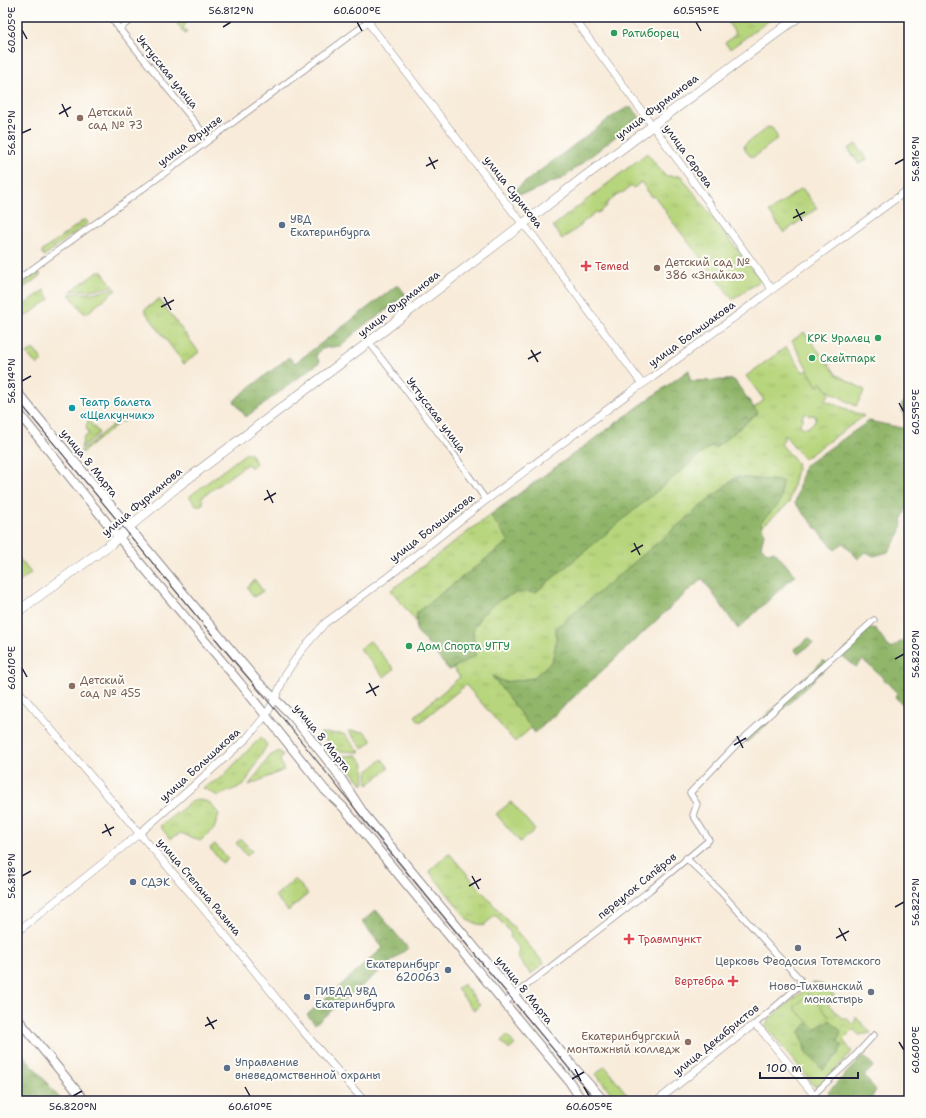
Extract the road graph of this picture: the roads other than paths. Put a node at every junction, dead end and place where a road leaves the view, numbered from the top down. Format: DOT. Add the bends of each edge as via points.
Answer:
graph roads {
  1 [pos="110,17"];
  2 [pos="135,17"];
  3 [pos="375,17"];
  4 [pos="573,17"];
  5 [pos="798,17"];
  6 [pos="366,20"];
  7 [pos="119,29"];
  8 [pos="652,126"];
  9 [pos="209,140"];
  10 [pos="909,189"];
  11 [pos="524,224"];
  12 [pos="17,280"];
  13 [pos="772,290"];
  14 [pos="369,342"];
  15 [pos="642,384"];
  16 [pos="17,392"];
  17 [pos="17,411"];
  18 [pos="486,500"];
  19 [pos="129,528"];
  20 [pos="119,537"];
  21 [pos="17,612"];
  22 [pos="874,620"];
  23 [pos="17,689"];
  24 [pos="275,699"];
  25 [pos="266,715"];
  26 [pos="139,834"];
  27 [pos="686,858"];
  28 [pos="17,932"];
  29 [pos="514,995"];
  30 [pos="504,1003"];
  31 [pos="17,1018"];
  32 [pos="754,1025"];
  33 [pos="874,1035"];
  34 [pos="814,1095"];
  35 [pos="85,1101"];
  36 [pos="364,1101"];
  37 [pos="582,1101"];
  38 [pos="604,1101"];
  39 [pos="657,1101"];
  40 [pos="819,1101"];
  1 -- 7 [label="street, Уктусская улица"];
  2 -- 7 [label="street"];
  3 -- 6 [label="street, улица Фрунзе"];
  4 -- 8 [label="street, улица Серова"];
  5 -- 8 [label="main road, улица Фурманова"];
  6 -- 9 [label="street, улица Фрунзе"];
  6 -- 11 [label="street, улица Сурикова"];
  7 -- 9 [label="street, Уктусская улица"];
  8 -- 11 [label="main road, улица Фурманова"];
  8 -- 13 [label="street, улица Серова"];
  9 -- 12 [label="street, улица Фрунзе"];
  10 -- 13 [label="street, улица Большакова"];
  11 -- 14 [label="main road, улица Фурманова"];
  11 -- 15 [label="street, улица Сурикова"];
  13 -- 15 [label="street, улица Большакова"];
  14 -- 18 [label="street, Уктусская улица"];
  14 -- 19 [label="main road, улица Фурманова" via="177,487"];
  15 -- 18 [label="street, улица Большакова"];
  16 -- 19 [label="main road, улица 8 Марта"];
  17 -- 20 [label="main road, улица 8 Марта"];
  18 -- 24 [label="street, улица Большакова" via="325,623 297,656 286,673"];
  19 -- 20 [label="main road, улица Фурманова"];
  19 -- 24 [label="main road, улица 8 Марта" via="208,624"];
  20 -- 21 [label="main road, улица Фурманова"];
  20 -- 25 [label="main road, улица 8 Марта"];
  22 -- 27 [label="street, переулок Сапёров" via="736,745 690,793 697,804 693,815 708,840"];
  23 -- 26 [label="street, улица Степана Разина"];
  24 -- 25 [label="street, улица Большакова"];
  24 -- 29 [label="main road, улица 8 Марта" via="293,717 336,771 364,814"];
  25 -- 26 [label="street, улица Большакова" via="228,756"];
  25 -- 30 [label="main road, улица 8 Марта" via="325,790 343,807"];
  26 -- 28 [label="street, улица Большакова"];
  26 -- 36 [label="street, улица Степана Разина"];
  27 -- 29 [label="street, переулок Сапёров" via="650,890"];
  27 -- 32 [label="street, улица Декабристов" via="799,977 800,985"];
  29 -- 30 [label="street, переулок Сапёров"];
  29 -- 38 [label="main road, улица 8 Марта"];
  30 -- 37 [label="main road, улица 8 Марта" via="569,1081"];
  31 -- 35 [label="main road"];
  32 -- 34 [label="street"];
  32 -- 39 [label="street, улица Декабристов"];
  33 -- 34 [label="street"];
  34 -- 40 [label="street"];
}
